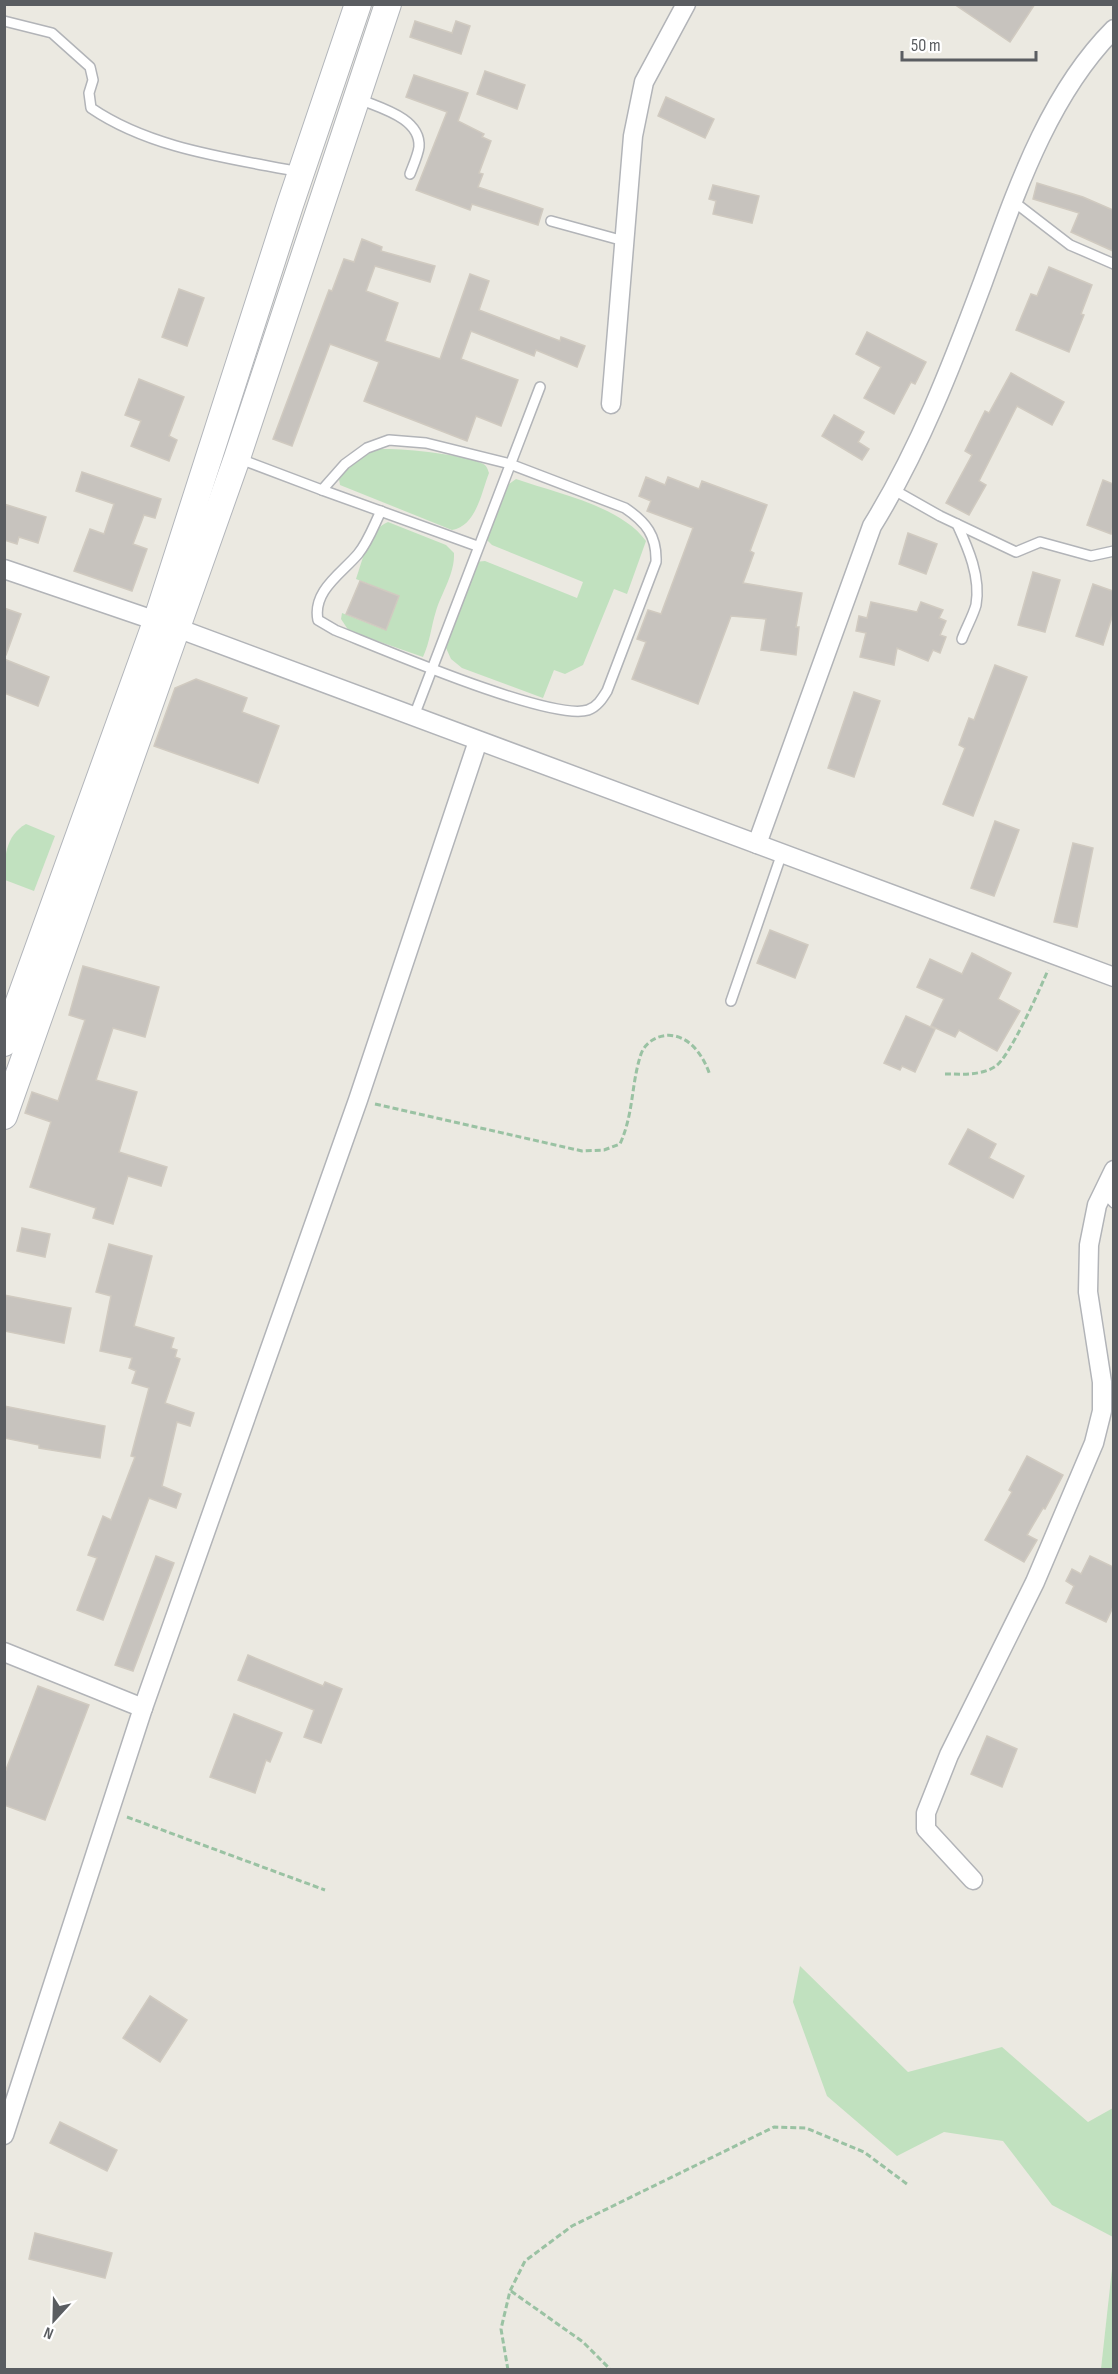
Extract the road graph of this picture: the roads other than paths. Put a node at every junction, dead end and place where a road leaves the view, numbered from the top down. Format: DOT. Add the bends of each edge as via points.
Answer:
graph roads {
  1 [pos="358,4"];
  2 [pos="388,4"];
  3 [pos="686,4"];
  4 [pos="4,21"];
  5 [pos="1113,29"];
  6 [pos="357,99"];
  7 [pos="302,172"];
  8 [pos="410,174"];
  9 [pos="1013,201"];
  10 [pos="551,221"];
  11 [pos="624,241"];
  12 [pos="1113,264"];
  13 [pos="540,387"];
  14 [pos="611,404"];
  15 [pos="237,458"];
  16 [pos="510,464"];
  17 [pos="322,490"];
  18 [pos="894,490"];
  19 [pos="381,512"];
  20 [pos="957,524"];
  21 [pos="477,546"];
  22 [pos="1113,551"];
  23 [pos="4,569"];
  24 [pos="167,625"];
  25 [pos="962,639"];
  26 [pos="432,669"];
  27 [pos="414,716"];
  28 [pos="478,741"];
  29 [pos="757,844"];
  30 [pos="782,853"];
  31 [pos="1113,976"];
  32 [pos="731,1001"];
  33 [pos="4,1043"];
  34 [pos="4,1116"];
  35 [pos="1113,1170"];
  36 [pos="1108,1197"];
  37 [pos="4,1652"];
  38 [pos="143,1708"];
  39 [pos="973,1880"];
  40 [pos="4,2135"];
  1 -- 7 [label="street"];
  2 -- 6 [label="street"];
  3 -- 11 [label="street" via="644,82 633,136"];
  4 -- 7 [label="lane" via="52,33 81,58 90,67 93,80 88,93 91,108 112,123 184,148"];
  5 -- 9 [label="street" via="1100,42 1046,123"];
  6 -- 8 [label="lane" via="412,124 419,147"];
  6 -- 15 [label="street"];
  7 -- 24 [label="street"];
  9 -- 12 [label="lane" via="1070,245"];
  9 -- 18 [label="street" via="953,362"];
  10 -- 11 [label="lane"];
  11 -- 14 [label="street"];
  13 -- 16 [label="lane"];
  15 -- 17 [label="lane"];
  15 -- 24 [label="street"];
  16 -- 17 [label="lane" via="426,443 389,440 367,448 345,464"];
  16 -- 21 [label="lane"];
  16 -- 26 [label="lane" via="625,508 641,519 657,546 656,562 608,691 588,710 570,712 513,698"];
  17 -- 19 [label="lane"];
  18 -- 20 [label="lane"];
  18 -- 29 [label="street" via="872,526"];
  19 -- 21 [label="lane"];
  19 -- 26 [label="lane" via="360,552 327,587 318,603 318,620"];
  20 -- 22 [label="lane" via="1016,552 1040,542 1091,556"];
  20 -- 25 [label="lane" via="976,577 976,604"];
  21 -- 26 [label="lane"];
  23 -- 24 [label="street"];
  24 -- 27 [label="street"];
  24 -- 33 [label="street"];
  24 -- 34 [label="street"];
  26 -- 27 [label="lane"];
  27 -- 28 [label="street"];
  28 -- 29 [label="street"];
  28 -- 38 [label="street" via="358,1101"];
  29 -- 30 [label="street"];
  30 -- 31 [label="street"];
  30 -- 32 [label="lane"];
  35 -- 36 [label="street"];
  36 -- 39 [label="street" via="1089,1245 1088,1292 1102,1382 1102,1411 1094,1443 1035,1582 953,1745 926,1813 926,1829"];
  37 -- 38 [label="street"];
  38 -- 40 [label="street"];
}
